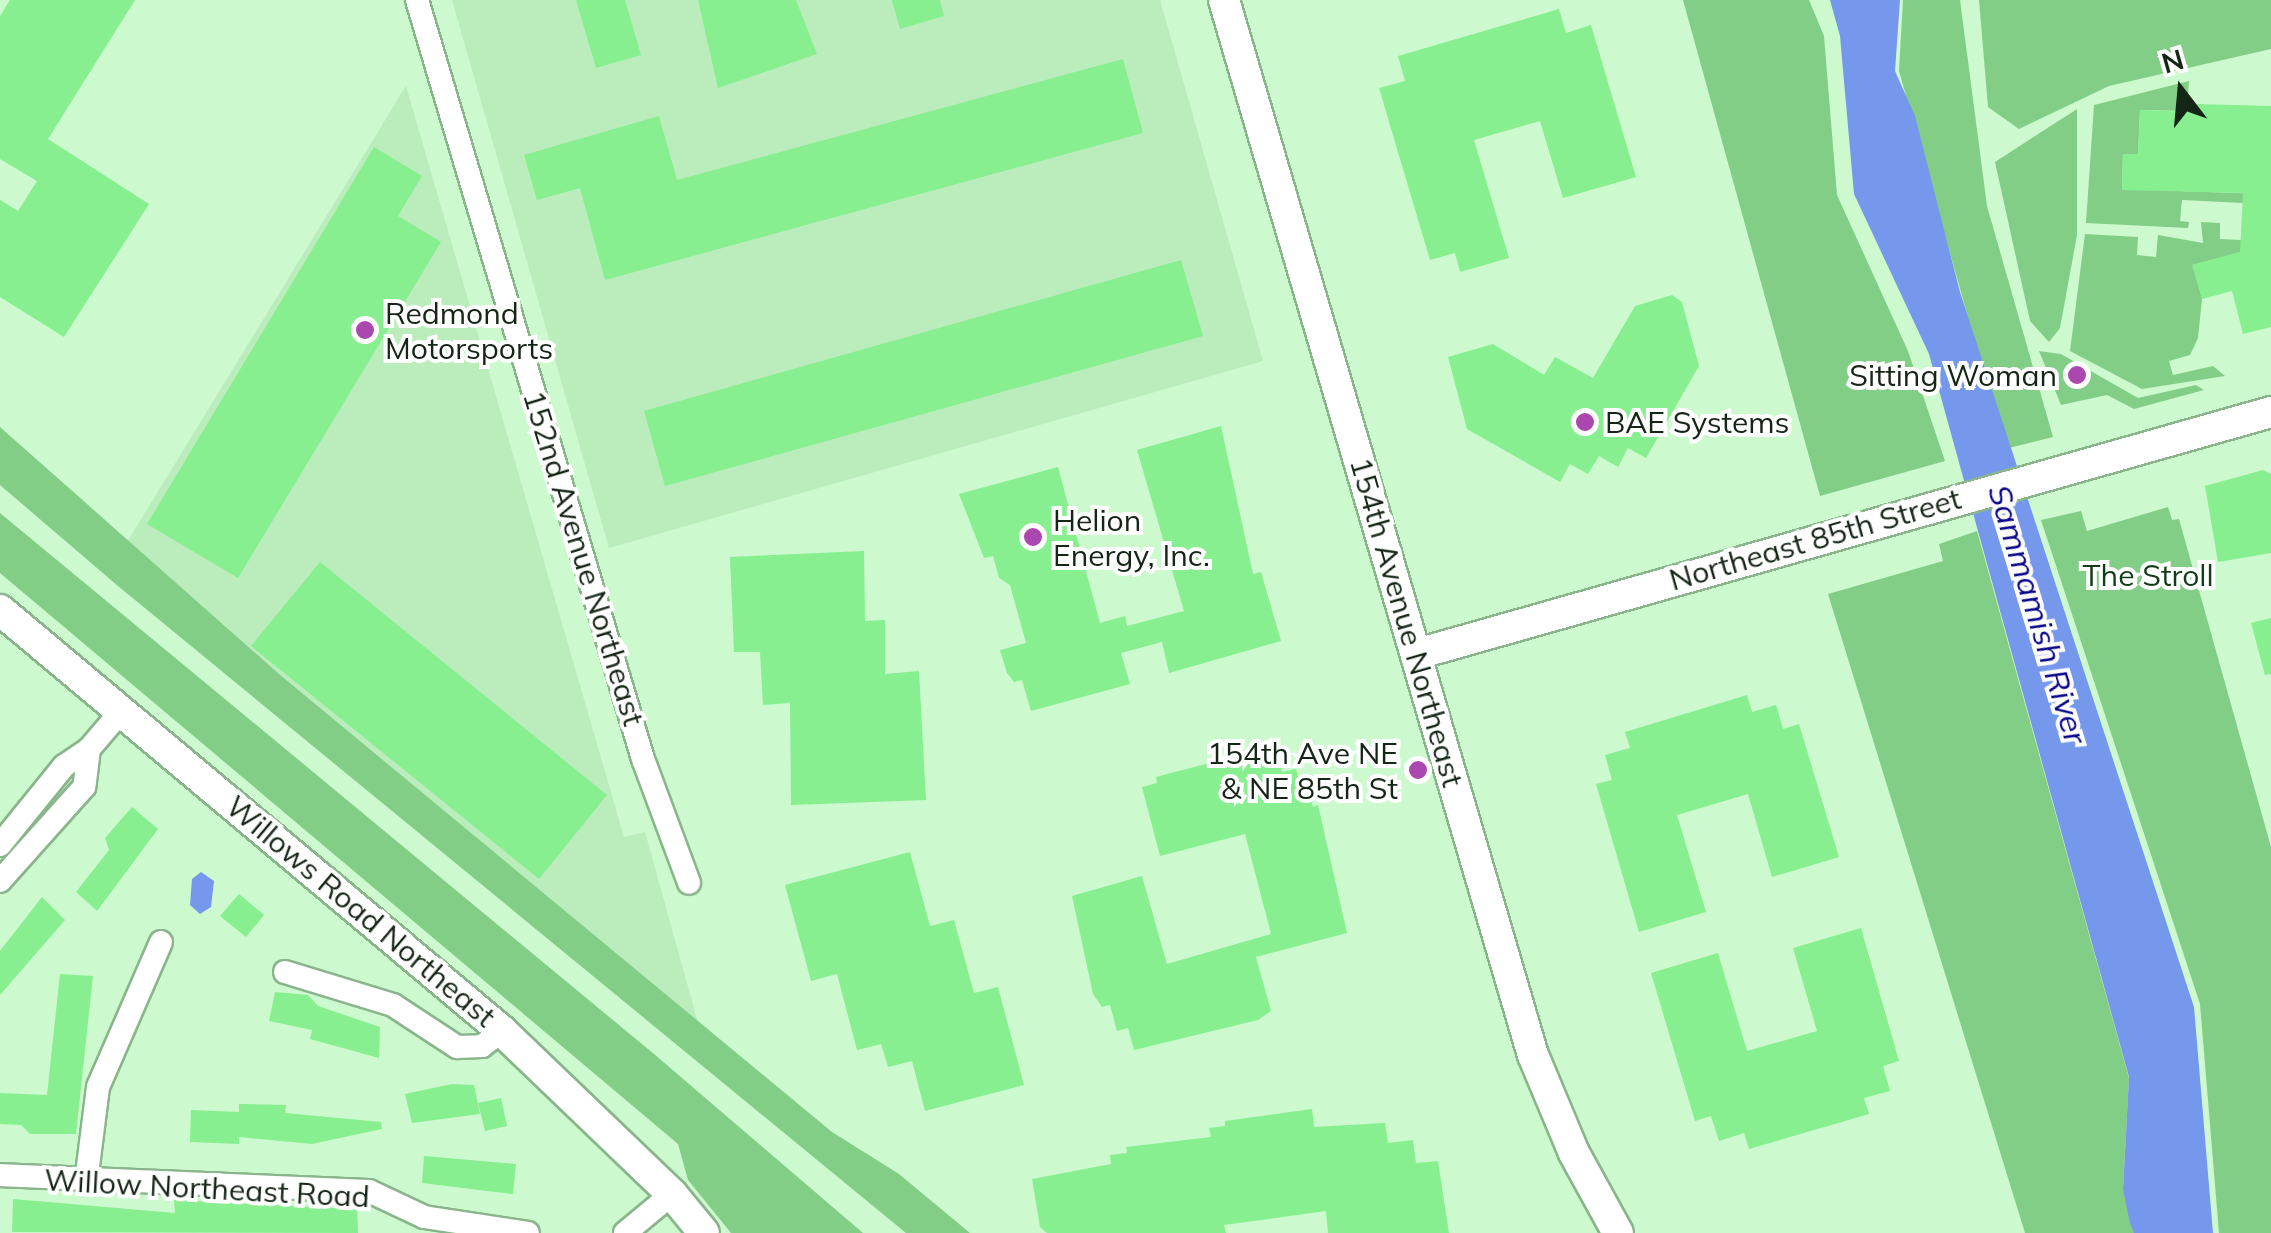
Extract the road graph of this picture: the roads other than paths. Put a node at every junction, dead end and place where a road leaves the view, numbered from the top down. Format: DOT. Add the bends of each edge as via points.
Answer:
graph roads {
  1 [pos="416,0"];
  2 [pos="1224,0"];
  3 [pos="2271,412"];
  4 [pos="0,610"];
  5 [pos="1418,654"];
  6 [pos="123,709"];
  7 [pos="89,748"];
  8 [pos="0,845"];
  9 [pos="0,880"];
  10 [pos="689,883"];
  11 [pos="161,942"];
  12 [pos="285,972"];
  13 [pos="502,1031"];
  14 [pos="0,1175"];
  15 [pos="86,1182"];
  16 [pos="672,1194"];
  17 [pos="528,1233"];
  18 [pos="625,1233"];
  19 [pos="704,1233"];
  20 [pos="1618,1233"];
  1 -- 10 [label="street, 152nd Avenue Northeast" via="644,759"];
  2 -- 5 [label="street, 154th Avenue Northeast"];
  3 -- 5 [label="street, Northeast 85th Street"];
  4 -- 6 [label="street, Willows Road Northeast"];
  5 -- 20 [label="street, 154th Avenue Northeast" via="1533,1054 1574,1154"];
  6 -- 7 [label="street"];
  6 -- 13 [label="street, Willows Road Northeast"];
  7 -- 8 [label="street" via="64,766"];
  7 -- 9 [label="street" via="84,786"];
  11 -- 15 [label="street" via="98,1087"];
  12 -- 13 [label="street" via="394,1006 456,1047 482,1046"];
  13 -- 16 [label="street, Willows Road Northeast"];
  14 -- 15 [label="street, Willow Northeast Road"];
  15 -- 17 [label="street, Willow Northeast Road" via="369,1192 424,1216"];
  16 -- 18 [label="street"];
  16 -- 19 [label="street, Willows Road Northeast"];
}
